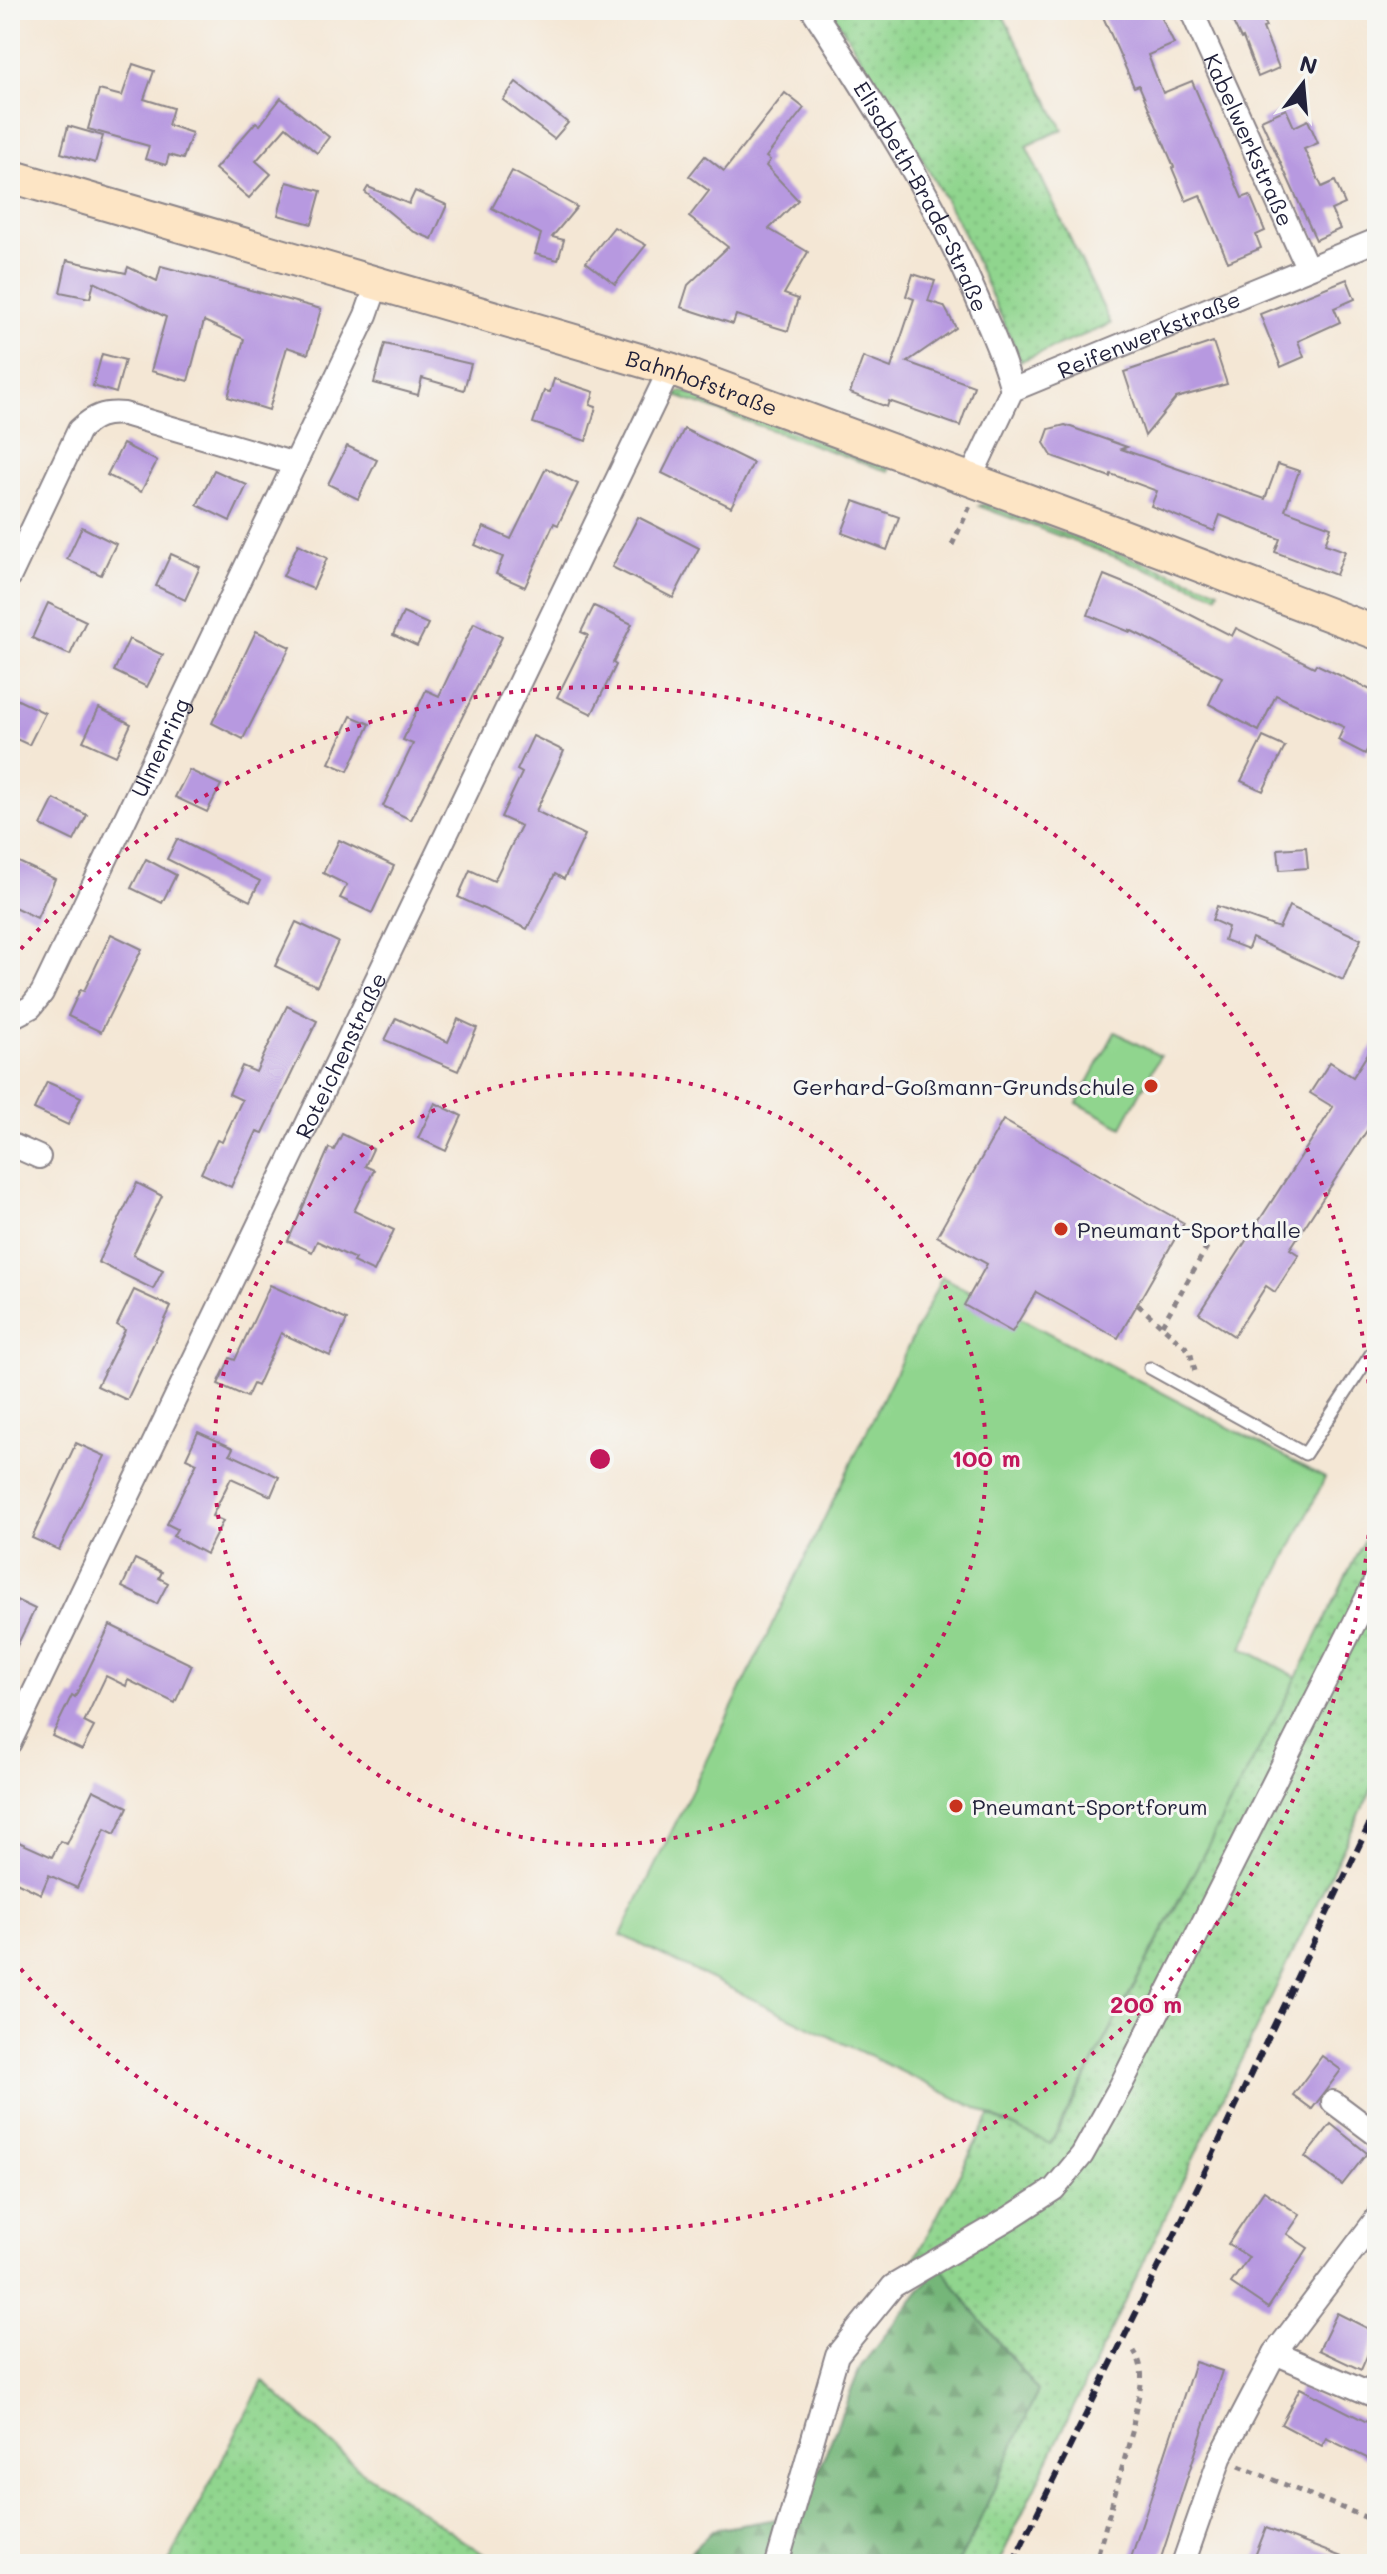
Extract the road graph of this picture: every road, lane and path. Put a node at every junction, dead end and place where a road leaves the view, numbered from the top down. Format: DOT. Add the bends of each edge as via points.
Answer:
graph roads {
  1 [pos="813,10"];
  2 [pos="1191,10"];
  3 [pos="10,176"];
  4 [pos="1377,240"];
  5 [pos="1307,267"];
  6 [pos="378,281"];
  7 [pos="670,369"];
  8 [pos="1012,390"];
  9 [pos="295,464"];
  10 [pos="970,479"];
  11 [pos="952,545"];
  12 [pos="10,576"];
  13 [pos="1377,633"];
  14 [pos="10,1018"];
  15 [pos="10,1144"];
  16 [pos="39,1157"];
  17 [pos="1214,1235"];
  18 [pos="1138,1305"];
  19 [pos="1162,1325"];
  20 [pos="1377,1345"];
  21 [pos="1150,1368"];
  22 [pos="1201,1397"];
  23 [pos="1377,1578"];
  24 [pos="10,1742"];
  25 [pos="1333,2102"];
  26 [pos="1377,2135"];
  27 [pos="1377,2218"];
  28 [pos="1134,2351"];
  29 [pos="1275,2353"];
  30 [pos="1377,2397"];
  31 [pos="1220,2458"];
  32 [pos="1377,2522"];
  33 [pos="777,2564"];
  34 [pos="1064,2564"];
  35 [pos="1088,2564"];
  36 [pos="1095,2564"];
  37 [pos="1183,2564"];
  1 -- 8 [label="street, Elisabeth-Brade-Straße" via="887,124 951,238"];
  2 -- 5 [label="street, Kabelwerkstraße"];
  3 -- 6 [label="street, Bahnhofstraße"];
  4 -- 5 [label="street, Reifenwerkstraße"];
  5 -- 8 [label="street, Reifenwerkstraße"];
  6 -- 7 [label="street, Bahnhofstraße"];
  6 -- 9 [label="street, Ulmenring"];
  7 -- 10 [label="street, Bahnhofstraße"];
  7 -- 24 [label="street, Roteichenstraße"];
  8 -- 10 [label="street"];
  9 -- 12 [label="street" via="106,412 79,430"];
  9 -- 14 [label="street, Ulmenring" via="42,993 31,1007"];
  10 -- 11 [label="path" via="970,507"];
  10 -- 13 [label="street, Bahnhofstraße"];
  15 -- 16 [label="street"];
  17 -- 19 [label="path"];
  18 -- 19 [label="path"];
  19 -- 22 [label="path" via="1190,1351"];
  20 -- 22 [label="lane" via="1305,1454"];
  21 -- 22 [label="lane"];
  23 -- 33 [label="street" via="1082,2155 1054,2189 893,2286 837,2355"];
  25 -- 26 [label="street"];
  27 -- 29 [label="street"];
  28 -- 36 [label="path" via="1144,2375"];
  29 -- 30 [label="street"];
  29 -- 31 [label="street"];
  31 -- 32 [label="path"];
  31 -- 37 [label="street"];
  34 -- 35 [label="path" via="1071,2559"];
}
